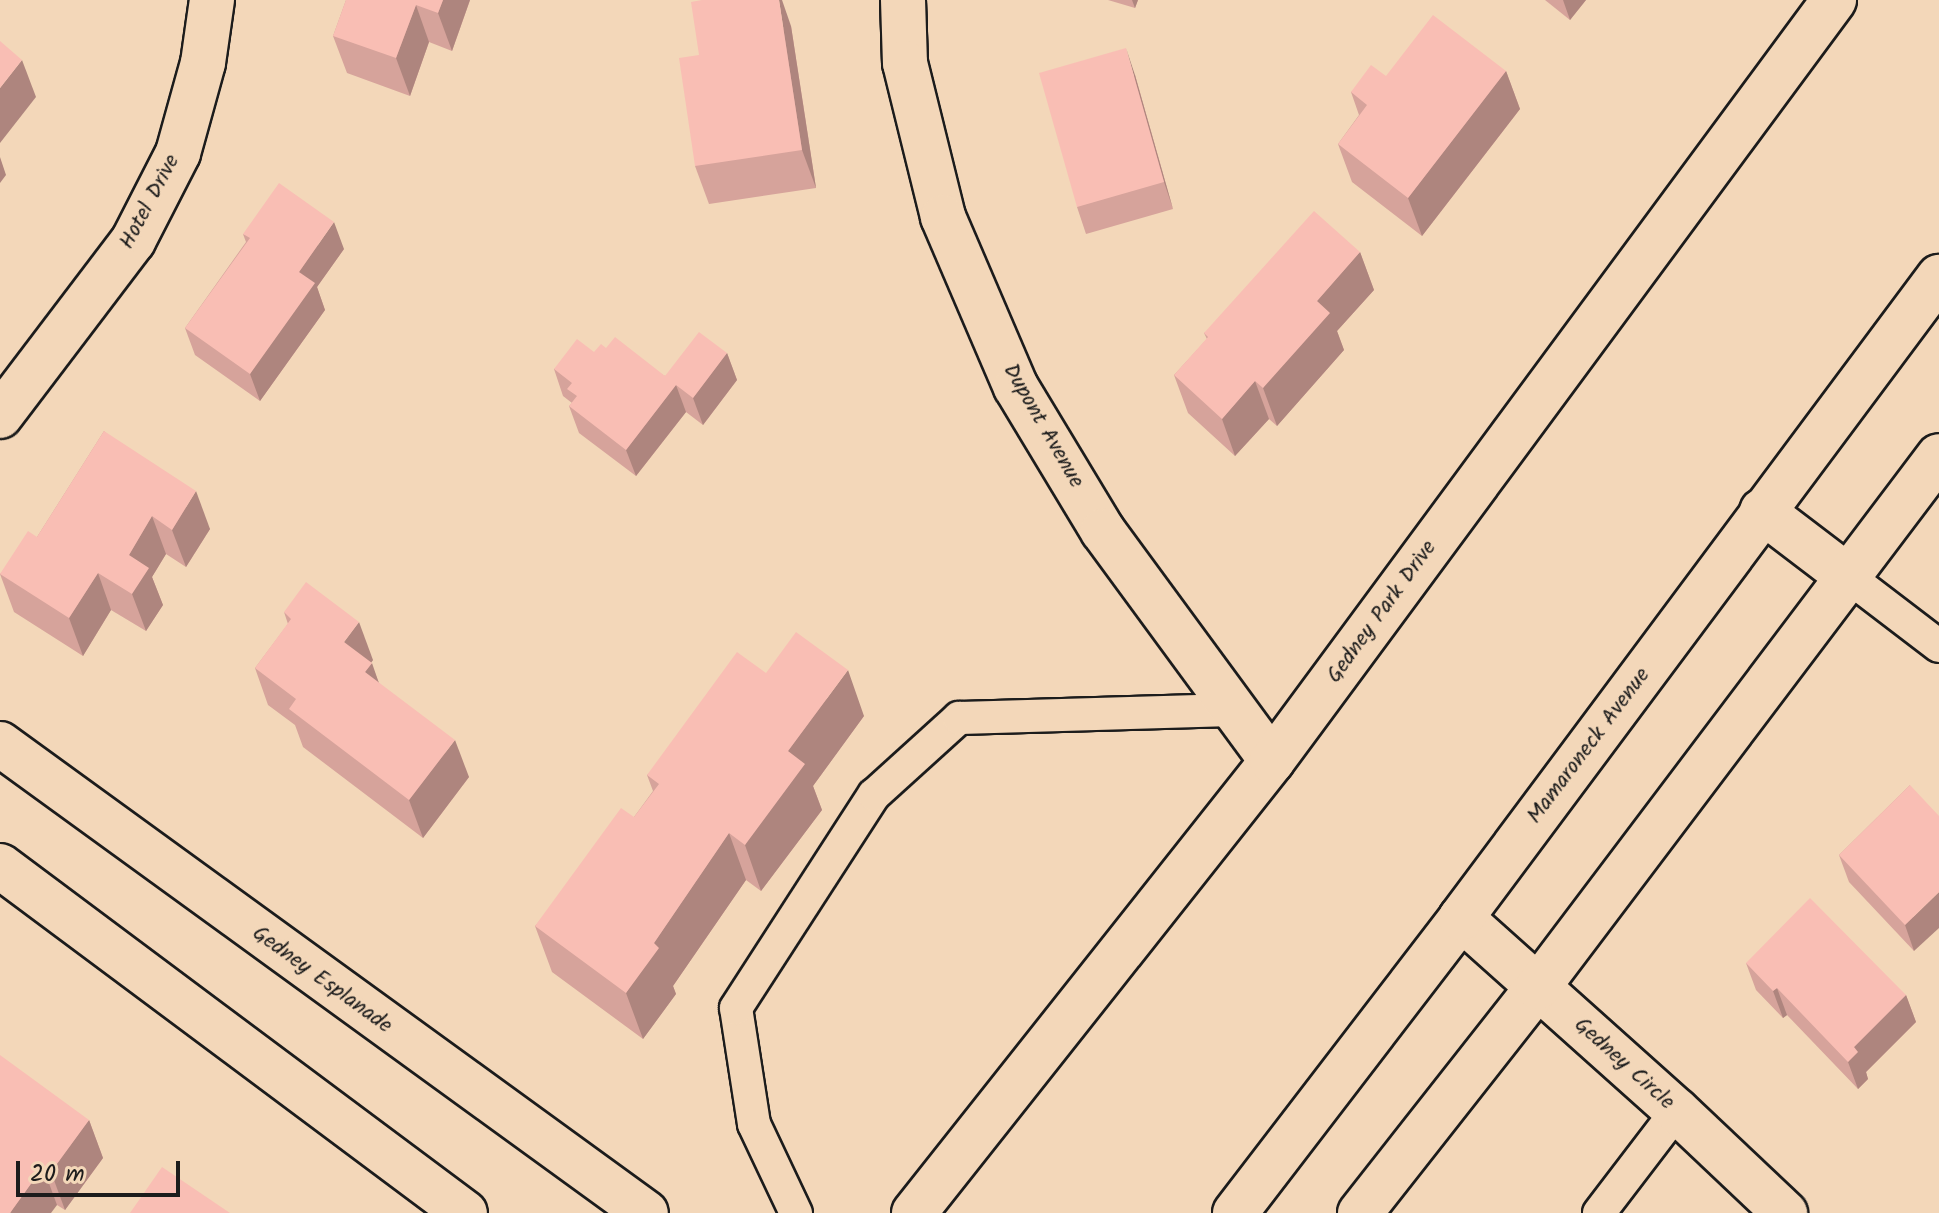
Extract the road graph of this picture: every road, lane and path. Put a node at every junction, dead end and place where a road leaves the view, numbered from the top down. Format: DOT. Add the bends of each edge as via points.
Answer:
graph roads {
  1 [pos="212,0"];
  2 [pos="903,0"];
  3 [pos="1834,0"];
  4 [pos="1939,277"];
  5 [pos="0,416"];
  6 [pos="1939,456"];
  7 [pos="1762,511"];
  8 [pos="1846,575"];
  9 [pos="1939,646"];
  10 [pos="1233,710"];
  11 [pos="0,744"];
  12 [pos="1272,761"];
  13 [pos="0,866"];
  14 [pos="1461,918"];
  15 [pos="1538,987"];
  16 [pos="1677,1111"];
  17 [pos="465,1213"];
  18 [pos="646,1213"];
  19 [pos="796,1213"];
  20 [pos="914,1213"];
  21 [pos="1235,1213"];
  22 [pos="1360,1213"];
  23 [pos="1599,1213"];
  24 [pos="1785,1213"];
  1 -- 5 [label="street, Hotel Drive" via="203,63 178,153 133,241"];
  2 -- 10 [label="street, Dupont Avenue" via="905,63 943,217 1016,387 1103,531"];
  3 -- 12 [label="street, Gedney Park Drive"];
  4 -- 7 [label="street, Mamaroneck Avenue"];
  6 -- 8 [label="street"];
  7 -- 8 [label="street"];
  7 -- 14 [label="street, Mamaroneck Avenue"];
  8 -- 9 [label="lane"];
  8 -- 15 [label="street"];
  10 -- 12 [label="street, Dupont Avenue"];
  10 -- 19 [label="lane" via="959,718 874,795 736,1008 754,1124"];
  11 -- 18 [label="street, Gedney Esplanade"];
  12 -- 20 [label="street, Gedney Park Drive"];
  13 -- 17 [label="street"];
  14 -- 15 [label="street, Gedney Circle"];
  14 -- 21 [label="street, Mamaroneck Avenue"];
  15 -- 16 [label="street, Gedney Circle"];
  15 -- 22 [label="street"];
  16 -- 23 [label="lane"];
  16 -- 24 [label="street, Gedney Circle"];
}
